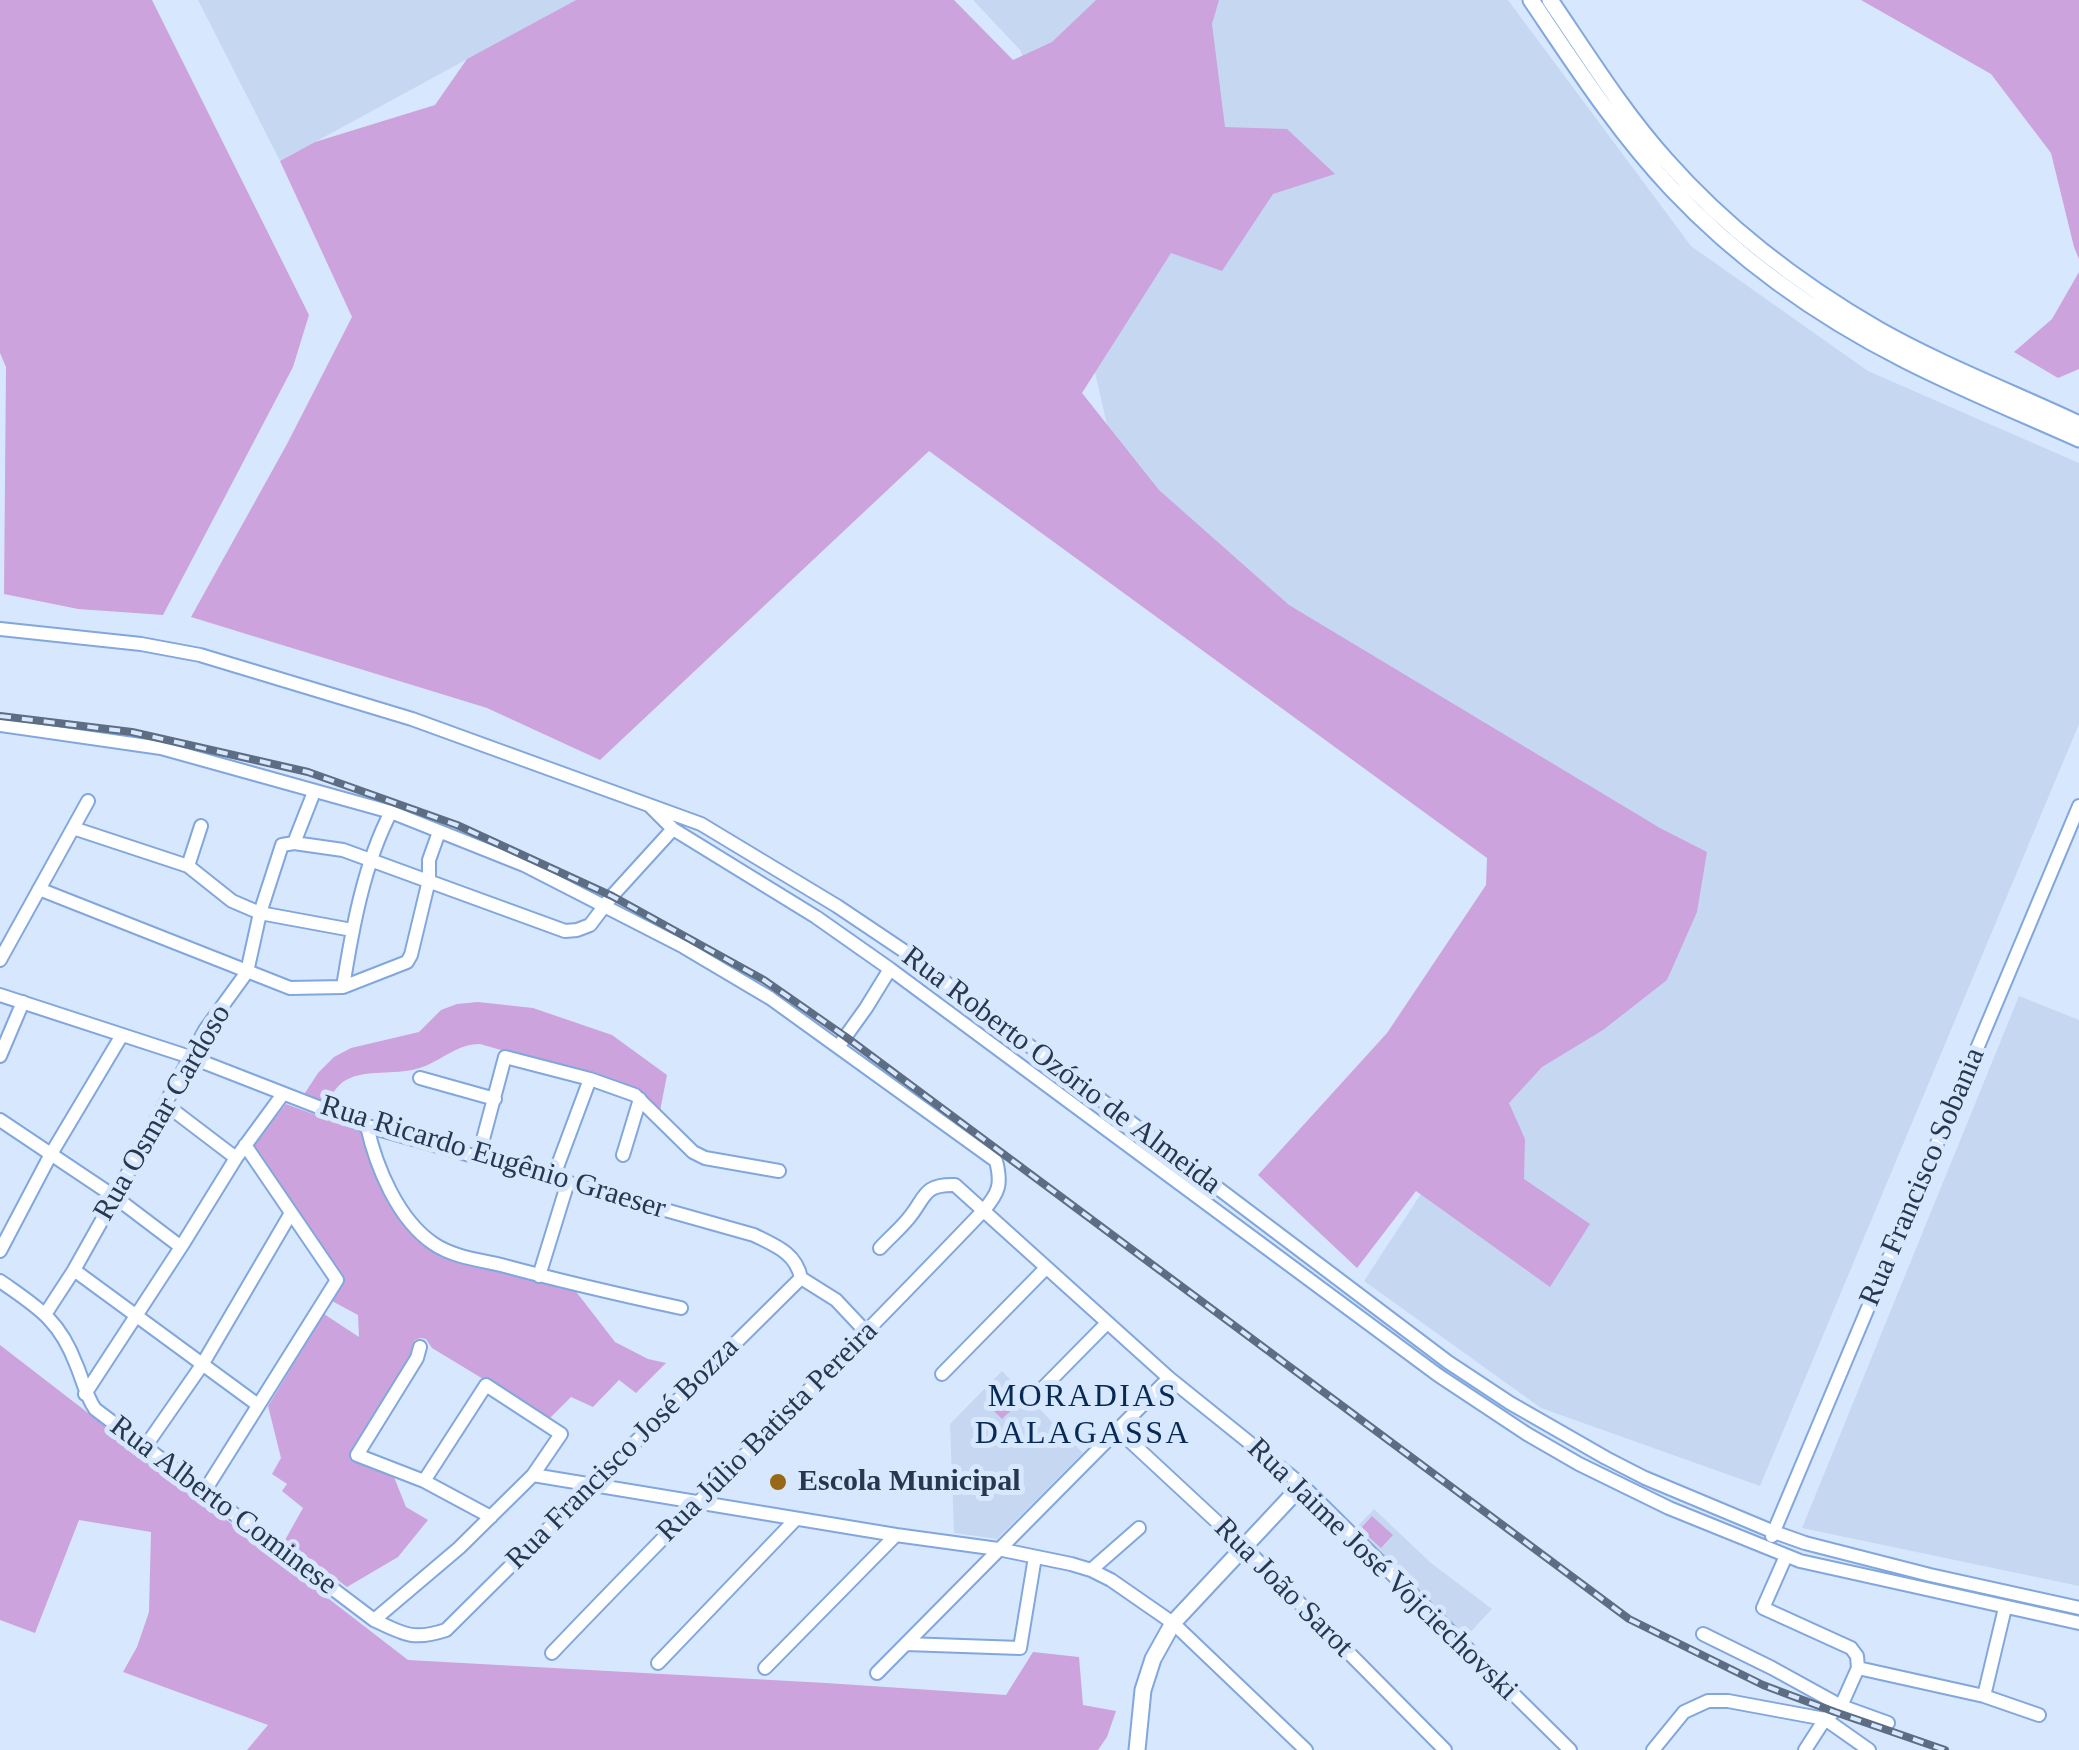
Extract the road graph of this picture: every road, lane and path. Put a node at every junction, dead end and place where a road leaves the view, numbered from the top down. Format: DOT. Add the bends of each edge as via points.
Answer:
graph roads {
  1 [pos="1531,0"];
  2 [pos="1550,0"];
  3 [pos="2079,424"];
  4 [pos="2079,440"];
  5 [pos="0,629"];
  6 [pos="0,725"];
  7 [pos="314,792"];
  8 [pos="88,800"];
  9 [pos="648,804"];
  10 [pos="2079,806"];
  11 [pos="391,812"];
  12 [pos="201,826"];
  13 [pos="73,828"];
  14 [pos="672,829"];
  15 [pos="439,832"];
  16 [pos="294,843"];
  17 [pos="372,860"];
  18 [pos="188,866"];
  19 [pos="430,880"];
  20 [pos="39,889"];
  21 [pos="605,904"];
  22 [pos="260,913"];
  23 [pos="352,930"];
  24 [pos="0,960"];
  25 [pos="890,969"];
  26 [pos="247,972"];
  27 [pos="343,987"];
  28 [pos="0,994"];
  29 [pos="22,1002"];
  30 [pos="122,1035"];
  31 [pos="838,1047"];
  32 [pos="0,1056"];
  33 [pos="190,1057"];
  34 [pos="420,1078"];
  35 [pos="590,1079"];
  36 [pos="283,1094"];
  37 [pos="495,1099"];
  38 [pos="640,1099"];
  39 [pos="165,1104"];
  40 [pos="0,1120"];
  41 [pos="367,1126"];
  42 [pos="245,1145"];
  43 [pos="51,1154"];
  44 [pos="623,1155"];
  45 [pos="236,1158"];
  46 [pos="478,1158"];
  47 [pos="780,1172"];
  48 [pos="553,1178"];
  49 [pos="568,1182"];
  50 [pos="1211,1184"];
  51 [pos="115,1197"];
  52 [pos="1200,1197"];
  53 [pos="983,1211"];
  54 [pos="291,1213"];
  55 [pos="1252,1214"];
  56 [pos="1242,1228"];
  57 [pos="181,1247"];
  58 [pos="880,1248"];
  59 [pos="0,1251"];
  60 [pos="1046,1268"];
  61 [pos="74,1270"];
  62 [pos="539,1276"];
  63 [pos="801,1278"];
  64 [pos="0,1281"];
  65 [pos="681,1308"];
  66 [pos="46,1313"];
  67 [pos="135,1317"];
  68 [pos="1107,1323"];
  69 [pos="867,1334"];
  70 [pos="420,1348"];
  71 [pos="1448,1362"];
  72 [pos="202,1365"];
  73 [pos="942,1374"];
  74 [pos="1438,1374"];
  75 [pos="1170,1378"];
  76 [pos="1478,1382"];
  77 [pos="1040,1392"];
  78 [pos="84,1394"];
  79 [pos="1469,1396"];
  80 [pos="258,1405"];
  81 [pos="1536,1418"];
  82 [pos="1118,1430"];
  83 [pos="1527,1434"];
  84 [pos="146,1447"];
  85 [pos="1630,1471"];
  86 [pos="533,1475"];
  87 [pos="424,1481"];
  88 [pos="1302,1485"];
  89 [pos="591,1486"];
  90 [pos="1622,1486"];
  91 [pos="204,1492"];
  92 [pos="696,1503"];
  93 [pos="491,1516"];
  94 [pos="1734,1516"];
  95 [pos="796,1519"];
  96 [pos="1140,1528"];
  97 [pos="1728,1532"];
  98 [pos="1774,1532"];
  99 [pos="896,1535"];
  100 [pos="1244,1547"];
  101 [pos="1767,1548"];
  102 [pos="998,1549"];
  103 [pos="1786,1556"];
  104 [pos="1034,1557"];
  105 [pos="1091,1570"];
  106 [pos="1930,1575"];
  107 [pos="1926,1591"];
  108 [pos="2076,1607"];
  109 [pos="2005,1608"];
  110 [pos="374,1620"];
  111 [pos="1173,1622"];
  112 [pos="2074,1622"];
  113 [pos="446,1630"];
  114 [pos="1703,1634"];
  115 [pos="906,1644"];
  116 [pos="552,1653"];
  117 [pos="658,1663"];
  118 [pos="765,1668"];
  119 [pos="1858,1668"];
  120 [pos="877,1673"];
  121 [pos="1984,1696"];
  122 [pos="1841,1706"];
  123 [pos="2038,1714"];
  124 [pos="1825,1719"];
  125 [pos="1888,1723"];
  126 [pos="1137,1750"];
  127 [pos="1306,1750"];
  128 [pos="1445,1750"];
  129 [pos="1570,1750"];
  130 [pos="1653,1750"];
  131 [pos="1805,1750"];
  132 [pos="1870,1750"];
  1 -- 4 [label="street" via="1633,145 1753,262 1878,346"];
  2 -- 3 [label="street" via="1646,138 1767,254 1879,330"];
  5 -- 9 [label="street, Rua Roberto Ozório de Almeida" via="141,644 230,663 412,719"];
  6 -- 7 [label="street" via="161,748"];
  7 -- 11 [label="street"];
  7 -- 16 [label="street"];
  8 -- 13 [label="street"];
  9 -- 14 [label="street"];
  9 -- 50 [label="street, Rua Roberto Ozório de Almeida" via="723,836 878,933"];
  10 -- 98 [label="street, Rua Francisco Sobania"];
  11 -- 15 [label="street"];
  11 -- 17 [label="street"];
  12 -- 18 [label="street"];
  13 -- 18 [label="street"];
  13 -- 20 [label="street"];
  14 -- 21 [label="street"];
  14 -- 25 [label="street"];
  15 -- 19 [label="street"];
  15 -- 21 [label="street"];
  16 -- 17 [label="street"];
  16 -- 22 [label="street, Rua Osmar Cardoso" via="280,848"];
  17 -- 19 [label="street"];
  17 -- 23 [label="street"];
  18 -- 22 [label="street" via="232,901"];
  19 -- 21 [label="street" via="565,931 590,926"];
  19 -- 27 [label="street" via="406,962"];
  20 -- 24 [label="street"];
  20 -- 26 [label="street"];
  21 -- 31 [label="street" via="770,998"];
  22 -- 23 [label="street"];
  22 -- 26 [label="street, Rua Osmar Cardoso"];
  23 -- 27 [label="street"];
  25 -- 31 [label="street"];
  25 -- 52 [label="street"];
  26 -- 27 [label="street" via="290,988"];
  26 -- 33 [label="street, Rua Osmar Cardoso"];
  28 -- 29 [label="street, Rua Ricardo Eugênio Graeser"];
  29 -- 30 [label="street, Rua Ricardo Eugênio Graeser"];
  29 -- 32 [label="street"];
  30 -- 33 [label="street, Rua Ricardo Eugênio Graeser"];
  30 -- 43 [label="street"];
  31 -- 53 [label="street" via="996,1161 996,1196"];
  33 -- 36 [label="street, Rua Ricardo Eugênio Graeser"];
  33 -- 39 [label="street, Rua Osmar Cardoso"];
  34 -- 37 [label="street"];
  35 -- 37 [label="street" via="505,1057"];
  35 -- 38 [label="street"];
  35 -- 48 [label="street"];
  36 -- 41 [label="street, Rua Ricardo Eugênio Graeser"];
  36 -- 42 [label="street"];
  37 -- 46 [label="street"];
  38 -- 44 [label="street"];
  38 -- 47 [label="street" via="704,1158"];
  39 -- 45 [label="street"];
  39 -- 51 [label="street, Rua Osmar Cardoso"];
  40 -- 43 [label="street"];
  41 -- 46 [label="street, Rua Ricardo Eugênio Graeser"];
  41 -- 62 [label="street" via="392,1193 435,1245"];
  42 -- 45 [label="street"];
  42 -- 54 [label="street"];
  43 -- 51 [label="street"];
  43 -- 59 [label="street"];
  45 -- 57 [label="street"];
  46 -- 48 [label="street, Rua Ricardo Eugênio Graeser"];
  48 -- 49 [label="street, Rua Ricardo Eugênio Graeser"];
  49 -- 62 [label="street"];
  49 -- 63 [label="street, Rua Ricardo Eugênio Graeser" via="754,1236 782,1249 798,1264"];
  50 -- 52 [label="street"];
  50 -- 55 [label="street, Rua Roberto Ozório de Almeida"];
  51 -- 57 [label="street"];
  51 -- 61 [label="street, Rua Osmar Cardoso"];
  52 -- 56 [label="street"];
  53 -- 58 [label="street, Rua Jaime José Vojciechovski" via="956,1185 940,1184 924,1193"];
  53 -- 60 [label="street, Rua Jaime José Vojciechovski"];
  53 -- 69 [label="street, Rua Júlio Batista Pereira"];
  54 -- 72 [label="street"];
  54 -- 80 [label="street" via="337,1280"];
  55 -- 56 [label="street"];
  55 -- 71 [label="street, Rua Roberto Ozório de Almeida"];
  56 -- 74 [label="street"];
  57 -- 67 [label="street"];
  60 -- 68 [label="street, Rua Jaime José Vojciechovski"];
  60 -- 73 [label="street"];
  61 -- 66 [label="street, Rua Osmar Cardoso"];
  61 -- 67 [label="street"];
  62 -- 65 [label="street"];
  63 -- 69 [label="street, Rua Ricardo Eugênio Graeser" via="836,1300"];
  63 -- 89 [label="street, Rua Francisco José Bozza"];
  64 -- 66 [label="street, Rua Alberto Cominese"];
  66 -- 78 [label="street, Rua Alberto Cominese" via="77,1365"];
  67 -- 72 [label="street"];
  67 -- 78 [label="street"];
  68 -- 75 [label="street, Rua Jaime José Vojciechovski"];
  68 -- 77 [label="street"];
  69 -- 92 [label="street, Rua Júlio Batista Pereira"];
  70 -- 87 [label="street" via="357,1456"];
  71 -- 74 [label="street"];
  71 -- 76 [label="street, Rua Roberto Ozório de Almeida"];
  72 -- 80 [label="street"];
  72 -- 84 [label="street"];
  74 -- 79 [label="street"];
  75 -- 82 [label="street"];
  75 -- 88 [label="street, Rua Jaime José Vojciechovski"];
  76 -- 79 [label="street"];
  76 -- 81 [label="street, Rua Roberto Ozório de Almeida"];
  78 -- 84 [label="street, Rua Alberto Cominese"];
  79 -- 83 [label="street"];
  80 -- 91 [label="street"];
  81 -- 83 [label="street"];
  81 -- 85 [label="street, Rua Roberto Ozório de Almeida"];
  82 -- 100 [label="street, Rua João Sarot"];
  82 -- 102 [label="street"];
  83 -- 90 [label="street"];
  84 -- 91 [label="street, Rua Alberto Cominese"];
  85 -- 90 [label="street"];
  85 -- 94 [label="street, Rua Roberto Ozório de Almeida"];
  86 -- 87 [label="street" via="562,1434 486,1385"];
  86 -- 89 [label="street"];
  86 -- 93 [label="street"];
  87 -- 93 [label="street"];
  88 -- 100 [label="street"];
  88 -- 129 [label="street, Rua Jaime José Vojciechovski"];
  89 -- 92 [label="street"];
  89 -- 113 [label="street, Rua Francisco José Bozza"];
  90 -- 97 [label="street"];
  91 -- 110 [label="street, Rua Alberto Cominese"];
  92 -- 95 [label="street"];
  92 -- 116 [label="street, Rua Júlio Batista Pereira"];
  93 -- 110 [label="street"];
  94 -- 97 [label="street"];
  94 -- 98 [label="street, Rua Roberto Ozório de Almeida"];
  95 -- 99 [label="street"];
  95 -- 117 [label="street"];
  96 -- 105 [label="street"];
  97 -- 101 [label="street"];
  98 -- 101 [label="street, Rua Francisco Sobania"];
  98 -- 106 [label="street, Rua Roberto Ozório de Almeida"];
  99 -- 102 [label="street"];
  99 -- 118 [label="street"];
  100 -- 111 [label="street"];
  100 -- 128 [label="street, Rua João Sarot"];
  101 -- 103 [label="street"];
  102 -- 104 [label="street"];
  102 -- 115 [label="street"];
  103 -- 107 [label="street"];
  103 -- 119 [label="street" via="1763,1608 1851,1648"];
  104 -- 105 [label="street"];
  104 -- 115 [label="street" via="1020,1648"];
  105 -- 111 [label="street"];
  106 -- 107 [label="street"];
  106 -- 108 [label="street, Rua Roberto Ozório de Almeida"];
  107 -- 109 [label="street"];
  108 -- 112 [label="street"];
  109 -- 112 [label="street"];
  109 -- 121 [label="street"];
  110 -- 113 [label="street, Rua Alberto Cominese" via="408,1636"];
  111 -- 126 [label="street" via="1142,1690"];
  111 -- 127 [label="street"];
  114 -- 122 [label="street"];
  115 -- 120 [label="street"];
  119 -- 121 [label="street"];
  119 -- 122 [label="street"];
  121 -- 123 [label="street"];
  122 -- 124 [label="street"];
  122 -- 125 [label="street"];
  124 -- 130 [label="street" via="1708,1702 1684,1712"];
  124 -- 131 [label="street"];
  124 -- 132 [label="street"];
}
